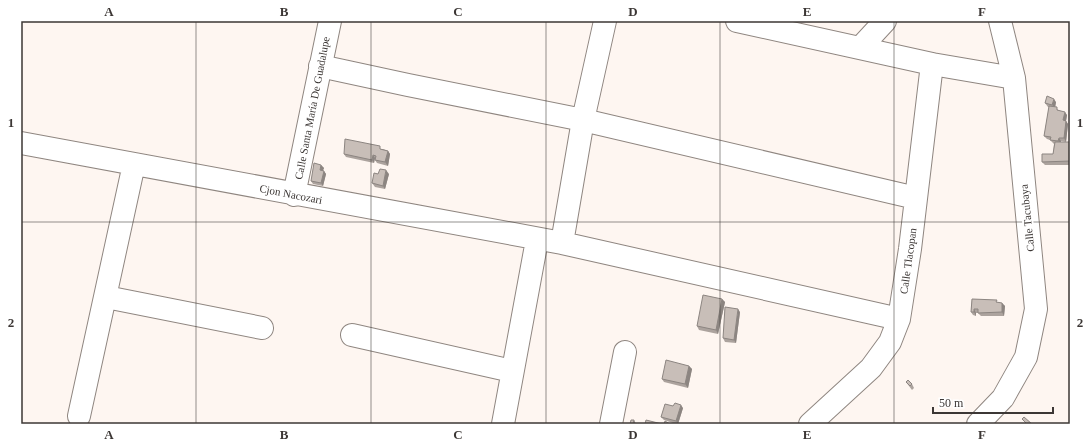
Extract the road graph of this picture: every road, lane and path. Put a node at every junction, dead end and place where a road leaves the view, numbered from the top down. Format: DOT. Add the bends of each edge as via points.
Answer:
graph roads {
  1 [pos="330,21"];
  2 [pos="605,21"];
  3 [pos="736,21"];
  4 [pos="885,21"];
  5 [pos="1000,21"];
  6 [pos="860,48"];
  7 [pos="932,64"];
  8 [pos="320,66"];
  9 [pos="1014,78"];
  10 [pos="584,120"];
  11 [pos="21,143"];
  12 [pos="134,164"];
  13 [pos="294,195"];
  14 [pos="916,198"];
  15 [pos="537,240"];
  16 [pos="562,243"];
  17 [pos="106,298"];
  18 [pos="899,319"];
  19 [pos="262,328"];
  20 [pos="352,335"];
  21 [pos="625,352"];
  22 [pos="512,371"];
  23 [pos="79,416"];
  24 [pos="503,424"];
  25 [pos="611,424"];
  26 [pos="810,424"];
  27 [pos="978,424"];
  1 -- 8 [label="street, Calle Santa María De Guadalupe"];
  2 -- 10 [label="street"];
  3 -- 6 [label="street"];
  4 -- 6 [label="street"];
  5 -- 9 [label="street, Calle Tacubaya"];
  6 -- 7 [label="street"];
  7 -- 9 [label="street"];
  7 -- 14 [label="street, Calle Tlacopan"];
  8 -- 10 [label="street"];
  8 -- 13 [label="street, Calle Santa María De Guadalupe"];
  9 -- 27 [label="street, Calle Tacubaya" via="1036,309 1026,357 1003,398"];
  10 -- 14 [label="street"];
  10 -- 16 [label="street"];
  11 -- 12 [label="street, Cjon Nacozari"];
  12 -- 13 [label="street, Cjon Nacozari"];
  12 -- 17 [label="street"];
  13 -- 15 [label="street, Cjon Nacozari"];
  14 -- 18 [label="street, Calle Tlacopan"];
  15 -- 16 [label="street, Cjon Nacozari"];
  15 -- 22 [label="street"];
  16 -- 18 [label="street, Cjon Nacozari"];
  17 -- 19 [label="street"];
  17 -- 23 [label="street"];
  18 -- 26 [label="street, Calle Tlacopan" via="890,342 871,368"];
  20 -- 22 [label="street"];
  21 -- 25 [label="street"];
  22 -- 24 [label="street"];
}
